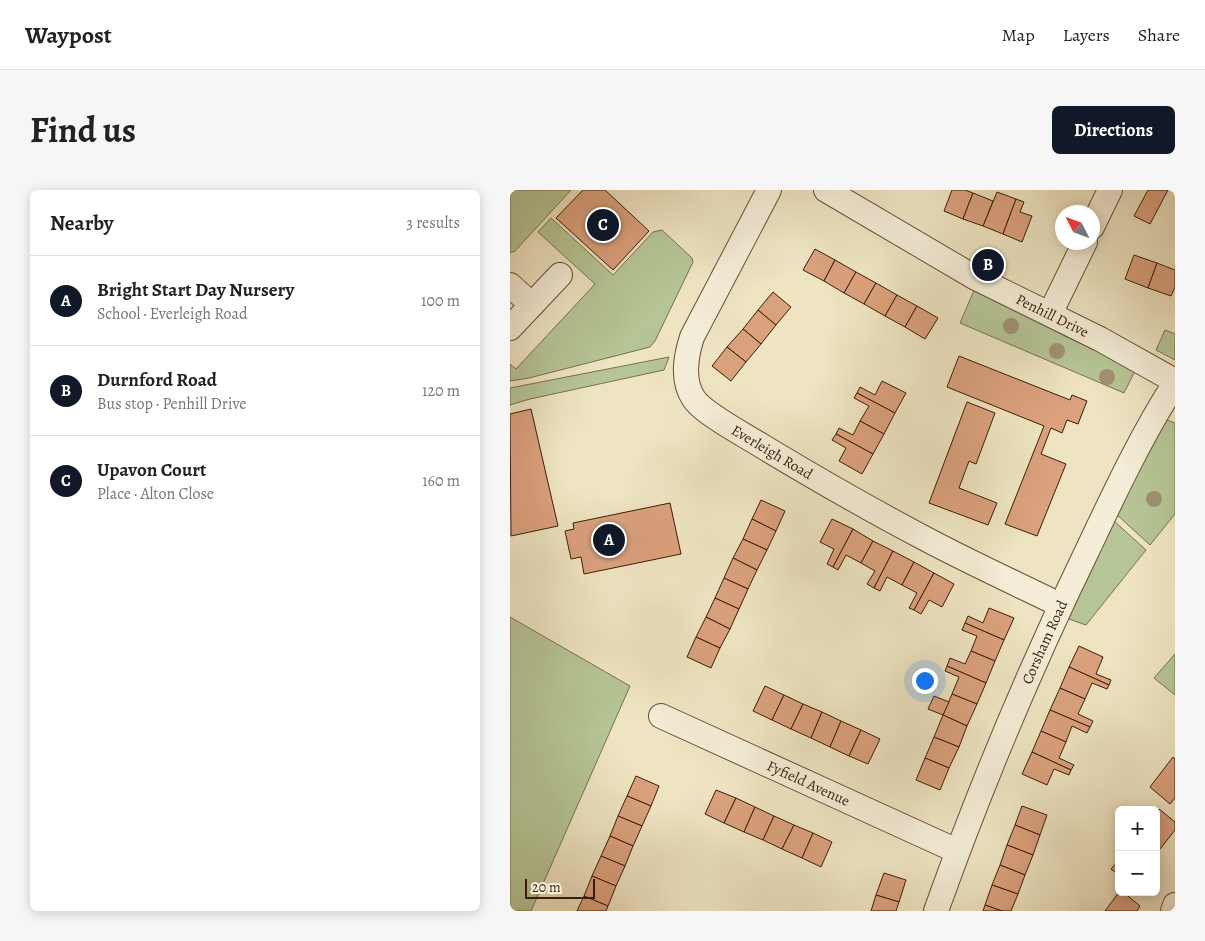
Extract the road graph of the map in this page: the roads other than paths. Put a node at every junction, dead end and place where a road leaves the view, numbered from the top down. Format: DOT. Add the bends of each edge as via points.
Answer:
graph roads {
  1 [pos="770,190"];
  2 [pos="826,190"];
  3 [pos="1110,190"];
  4 [pos="1100,211"];
  5 [pos="1081,250"];
  6 [pos="560,275"];
  7 [pos="510,284"];
  8 [pos="532,305"];
  9 [pos="1050,314"];
  10 [pos="510,328"];
  11 [pos="1175,382"];
  12 [pos="1060,605"];
  13 [pos="661,716"];
  14 [pos="958,850"];
  15 [pos="1175,905"];
  16 [pos="936,911"];
  17 [pos="1173,911"];
  1 -- 12 [label="street, Everleigh Road" via="692,337 685,366 694,399 728,425 863,506"];
  2 -- 9 [label="street, Penhill Drive" via="959,269"];
  3 -- 4 [label="street"];
  5 -- 9 [label="street"];
  6 -- 8 [label="street"];
  7 -- 8 [label="street"];
  8 -- 10 [label="street"];
  9 -- 11 [label="street, Penhill Drive" via="1100,338"];
  11 -- 12 [label="street, Corsham Road" via="1125,472"];
  12 -- 14 [label="street, Corsham Road"];
  13 -- 14 [label="street, Fyfield Avenue"];
  14 -- 16 [label="street, Corsham Road"];
  15 -- 17 [label="street"];
}
